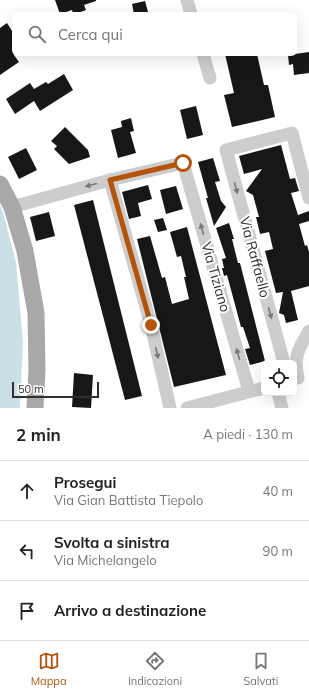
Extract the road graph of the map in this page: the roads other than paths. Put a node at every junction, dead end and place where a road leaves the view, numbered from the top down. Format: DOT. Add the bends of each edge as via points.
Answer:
graph roads {
  1 [pos="187,0"];
  2 [pos="190,12"];
  3 [pos="204,56"];
  4 [pos="210,78"];
  5 [pos="110,180"];
  6 [pos="0,184"];
  7 [pos="309,198"];
  8 [pos="12,207"];
  9 [pos="309,331"];
  10 [pos="283,360"];
  11 [pos="300,378"];
  12 [pos="261,389"];
  13 [pos="249,391"];
  14 [pos="279,396"];
  15 [pos="35,408"];
  16 [pos="170,408"];
  17 [pos="187,408"];
  18 [pos="282,408"];
  1 -- 2 [label="street"];
  3 -- 4 [label="street"];
  5 -- 8 [label="street, one-way"];
  13 -- 5 [label="street, Via Tiziano, one-way" via="183,163"];
  5 -- 16 [label="street, one-way" via="151,325"];
  6 -- 8 [label="main road"];
  7 -- 10 [label="street, Via Raffaello, one-way" via="292,133 226,150"];
  8 -- 15 [label="main road" via="36,313"];
  9 -- 11 [label="street" via="295,363"];
  12 -- 13 [label="street"];
  13 -- 17 [label="street"];
  14 -- 18 [label="street"];
}
